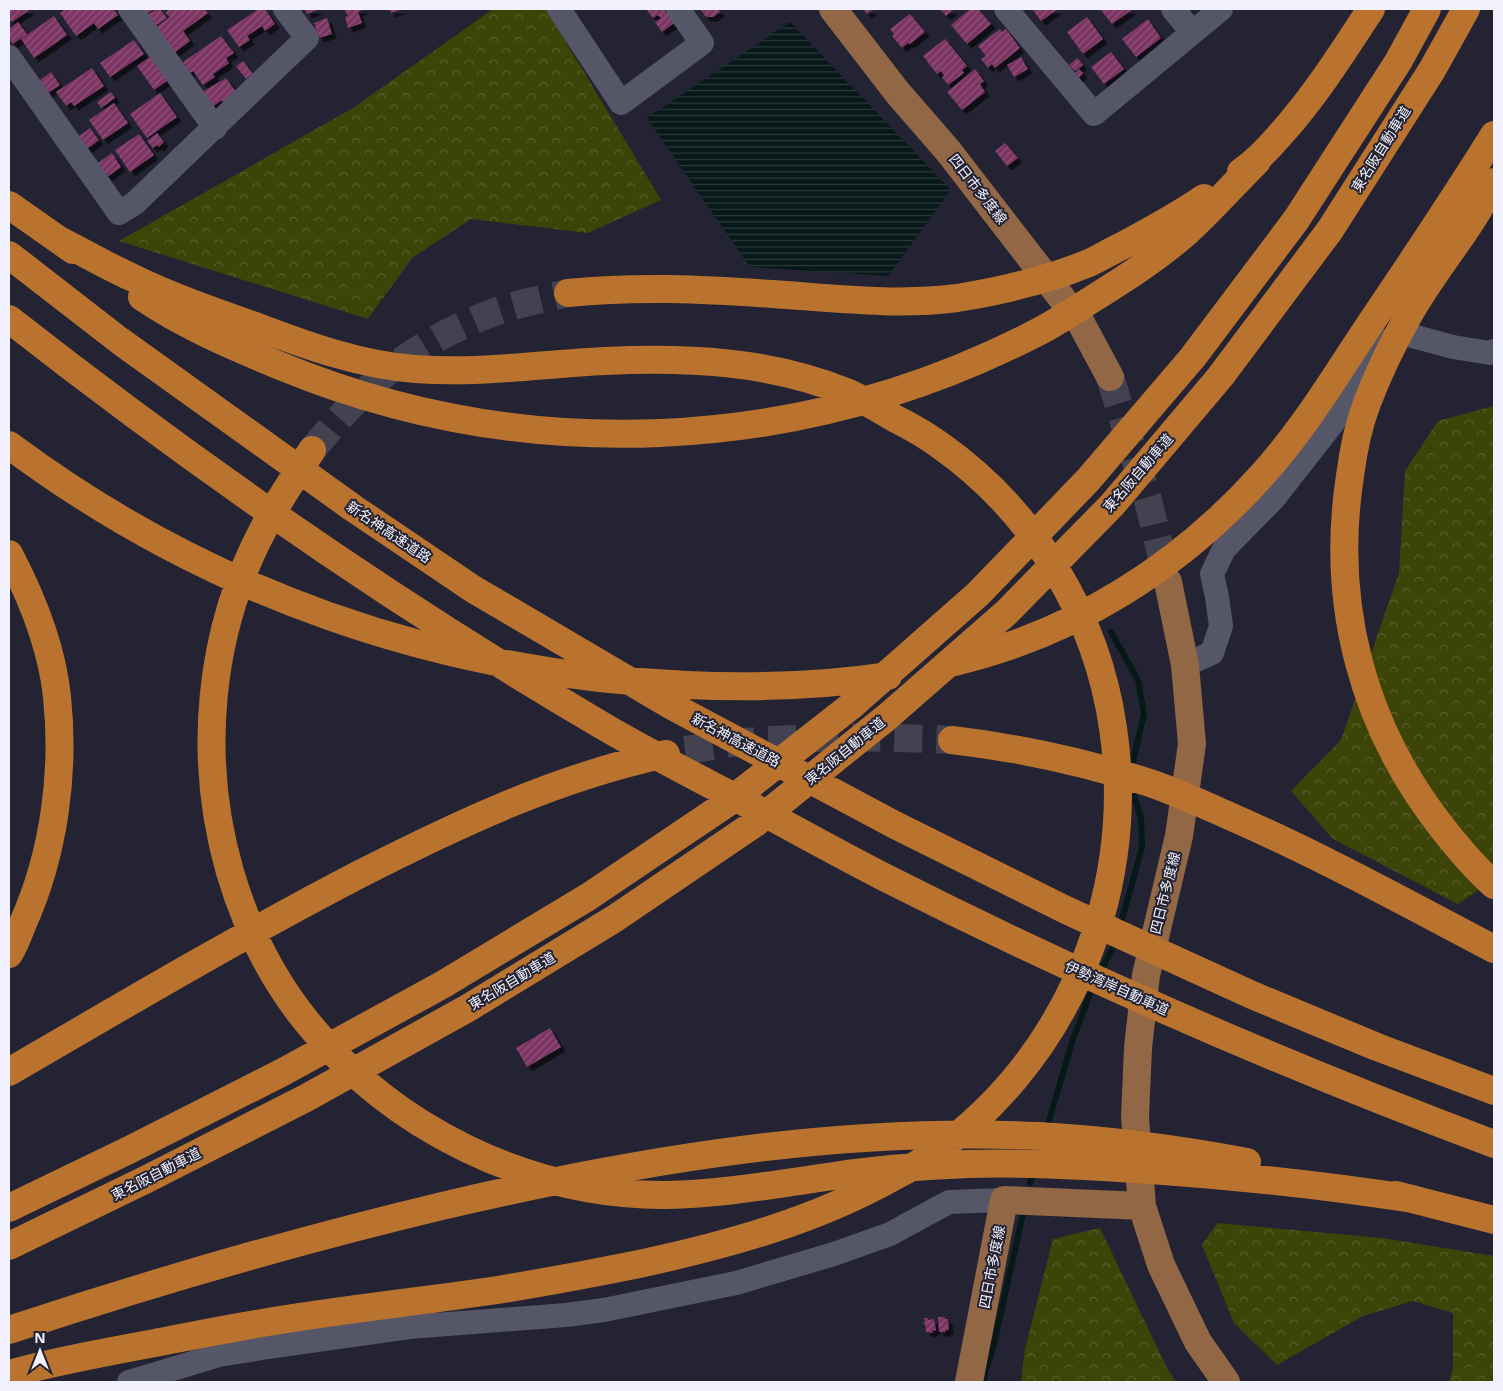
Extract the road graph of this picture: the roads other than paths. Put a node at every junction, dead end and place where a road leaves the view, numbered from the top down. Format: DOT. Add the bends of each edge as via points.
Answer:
graph roads {
  1 [pos="130,9"];
  2 [pos="285,9"];
  3 [pos="559,9"];
  4 [pos="678,9"];
  5 [pos="833,9"];
  6 [pos="1006,9"];
  7 [pos="1173,9"];
  8 [pos="1221,9"];
  9 [pos="1371,9"];
  10 [pos="1427,9"];
  11 [pos="1466,9"];
  12 [pos="1192,32"];
  13 [pos="9,57"];
  14 [pos="215,128"];
  15 [pos="1494,135"];
  16 [pos="1257,161"];
  17 [pos="1494,182"];
  18 [pos="9,205"];
  19 [pos="58,240"];
  20 [pos="9,255"];
  21 [pos="568,293"];
  22 [pos="9,319"];
  23 [pos="1494,351"];
  24 [pos="1110,377"];
  25 [pos="9,445"];
  26 [pos="312,450"];
  27 [pos="9,554"];
  28 [pos="1168,582"];
  29 [pos="1185,665"];
  30 [pos="952,740"];
  31 [pos="685,750"];
  32 [pos="1494,885"];
  33 [pos="1494,949"];
  34 [pos="9,954"];
  35 [pos="9,1072"];
  36 [pos="1494,1091"];
  37 [pos="1494,1144"];
  38 [pos="1269,1173"];
  39 [pos="1004,1200"];
  40 [pos="1142,1206"];
  41 [pos="9,1208"];
  42 [pos="1494,1220"];
  43 [pos="9,1246"];
  44 [pos="9,1330"];
  45 [pos="9,1367"];
  46 [pos="9,1374"];
  47 [pos="22,1382"];
  48 [pos="129,1382"];
  49 [pos="969,1382"];
  50 [pos="1226,1382"];
  1 -- 14 [label="street"];
  2 -- 14 [label="street" via="307,38"];
  3 -- 4 [label="street" via="621,103 702,43"];
  5 -- 24 [label="main road, 四日市多度線" via="1081,323"];
  6 -- 12 [label="street" via="1094,114"];
  7 -- 12 [label="street"];
  8 -- 12 [label="street"];
  9 -- 16 [label="highway" via="1296,118"];
  10 -- 41 [label="highway" via="1398,62 1296,220 1193,357 1088,480 978,594 851,706 726,804 588,897 442,985 266,1081"];
  11 -- 43 [label="highway, 東名阪自動車道" via="1432,70 1330,230 1220,377 1099,518 1007,612 887,717 754,824 614,919 476,1003 306,1098"];
  13 -- 14 [label="street" via="119,213 135,203"];
  15 -- 25 [label="highway" via="1450,206 1301,426 1264,474 1226,513 1140,583 1094,610 1038,636 981,656 912,672 843,683 779,686 653,683 585,678 454,654 330,618 211,568 102,510"];
  16 -- 19 [label="highway" via="1188,231 1148,262 1019,341 947,373 845,406 768,423 709,430 599,433 536,429 470,422 352,393 246,352 151,304"];
  16 -- 21 [label="highway" via="1178,215 1089,263 1005,289 956,298 907,300 853,300 696,289 613,288"];
  17 -- 32 [label="highway" via="1407,317 1384,362 1354,449 1346,497 1344,546 1346,595 1353,641 1382,729 1426,808"];
  18 -- 19 [label="highway"];
  19 -- 46 [label="highway" via="135,279 224,315 351,358 407,369 461,371 604,361 698,361 755,367 806,378 851,394 939,444 975,473 1015,513 1043,548 1066,585 1098,662 1110,707 1118,758 1118,810 1104,909 1088,957 1064,1008 1039,1048 977,1119 928,1158 870,1190 811,1216 741,1239 662,1259 478,1293 266,1322"];
  20 -- 36 [label="highway, 新名神高速道路" via="329,492 473,589 672,706 895,825 1066,910 1252,995"];
  22 -- 37 [label="highway, 伊勢湾岸自動車道" via="94,386 301,535 445,630 605,727 881,876 1046,956 1235,1042"];
  23 -- 29 [label="street" via="1453,346 1405,334 1376,345 1335,420 1274,498 1224,549 1212,574 1221,626 1215,644 1212,652"];
  26 -- 38 [label="highway" via="264,526 247,562 221,645 211,730 216,814 237,896 286,994 334,1052 389,1101 424,1125 505,1166 584,1188 660,1195 699,1194 840,1175 969,1164"];
  27 -- 34 [label="highway" via="38,618 49,656 57,696 59,736 58,778 44,865 31,905"];
  28 -- 29 [label="main road, 四日市多度線"];
  29 -- 40 [label="main road, 四日市多度線" via="1192,744 1179,836 1146,975 1138,1048 1135,1117"];
  30 -- 33 [label="highway" via="1001,745 1086,764 1152,784 1270,833"];
  31 -- 35 [label="highway" via="637,760 555,786 422,842 287,912"];
  38 -- 42 [label="highway" via="1413,1199"];
  38 -- 44 [label="highway" via="1192,1152 1040,1136 897,1136 749,1148 612,1170 373,1222 214,1266"];
  39 -- 40 [label="main road"];
  39 -- 48 [label="street" via="948,1202 890,1234 834,1254 736,1283 660,1299 566,1315 409,1327 262,1348 219,1355"];
  39 -- 49 [label="main road, 四日市多度線"];
  40 -- 50 [label="main road, 四日市多度線" via="1162,1265 1198,1342"];
  45 -- 47 [label="street"];
}
